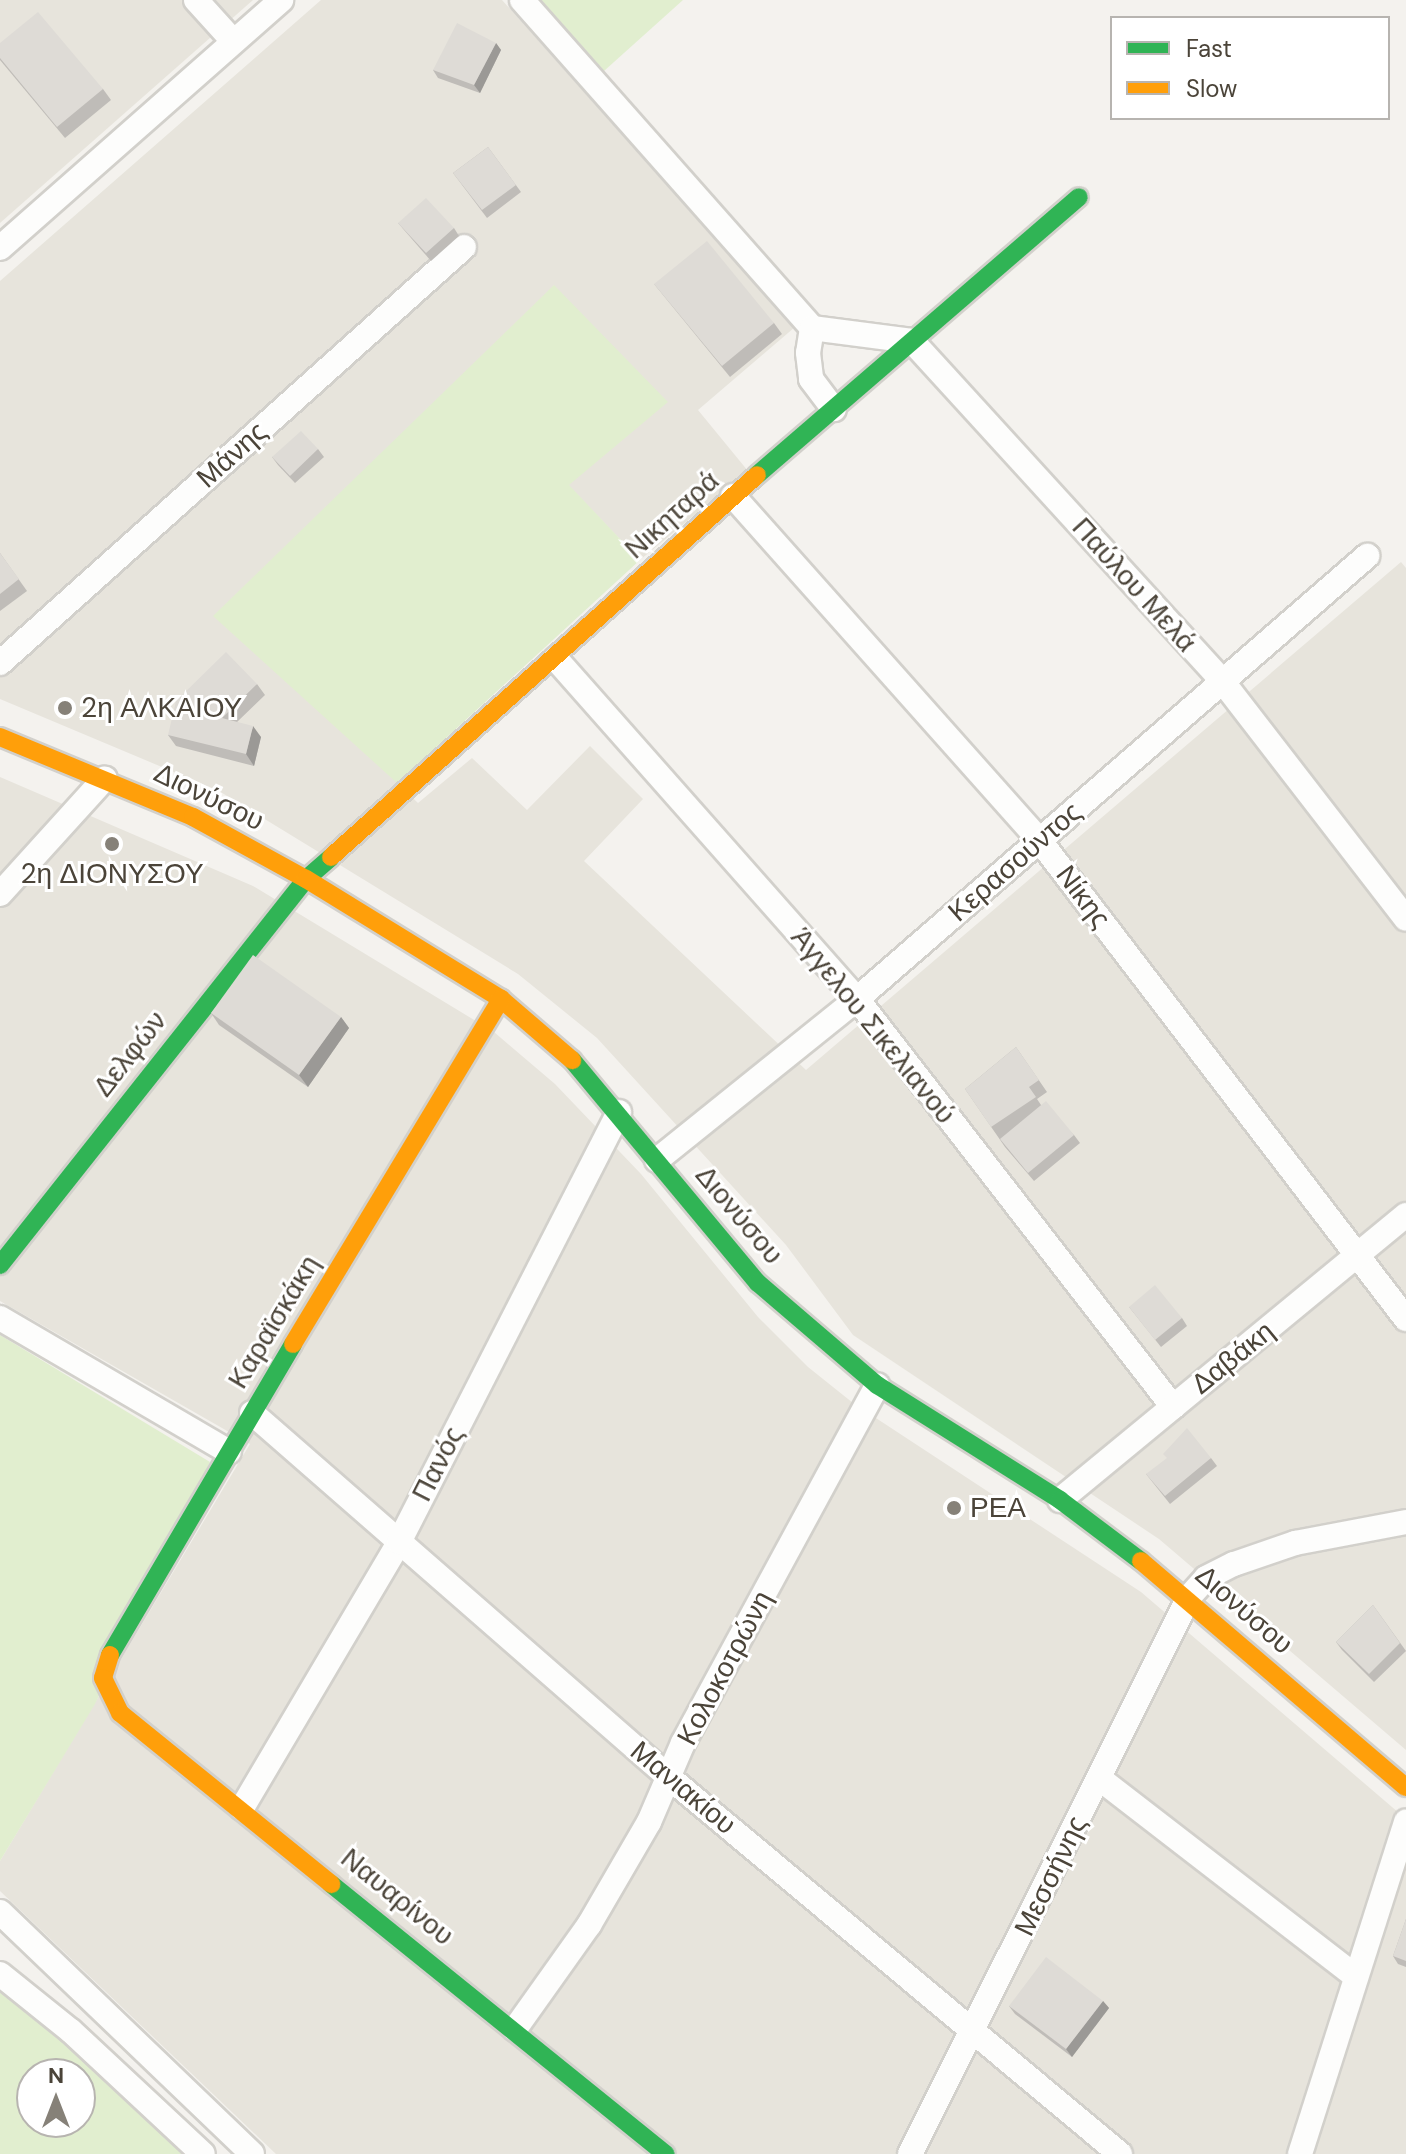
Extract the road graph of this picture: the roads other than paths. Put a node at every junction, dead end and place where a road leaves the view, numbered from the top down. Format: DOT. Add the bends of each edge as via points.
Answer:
graph roads {
  1 [pos="196,0"];
  2 [pos="281,0"];
  3 [pos="522,0"];
  4 [pos="233,41"];
  5 [pos="1079,197"];
  6 [pos="464,247"];
  7 [pos="0,248"];
  8 [pos="812,328"];
  9 [pos="912,341"];
  10 [pos="834,409"];
  11 [pos="733,496"];
  12 [pos="1367,556"];
  13 [pos="556,659"];
  14 [pos="0,663"];
  15 [pos="1223,682"];
  16 [pos="0,737"];
  17 [pos="105,778"];
  18 [pos="1040,841"];
  19 [pos="306,879"];
  20 [pos="0,894"];
  21 [pos="1406,919"];
  22 [pos="501,999"];
  23 [pos="857,999"];
  24 [pos="619,1112"];
  25 [pos="657,1160"];
  26 [pos="1406,1215"];
  27 [pos="1357,1256"];
  28 [pos="0,1265"];
  29 [pos="0,1318"];
  30 [pos="1406,1319"];
  31 [pos="877,1385"];
  32 [pos="1173,1407"];
  33 [pos="252,1413"];
  34 [pos="229,1452"];
  35 [pos="1060,1500"];
  36 [pos="1406,1522"];
  37 [pos="399,1542"];
  38 [pos="1189,1597"];
  39 [pos="103,1678"];
  40 [pos="1099,1778"];
  41 [pos="671,1779"];
  42 [pos="1406,1787"];
  43 [pos="242,1808"];
  44 [pos="1406,1822"];
  45 [pos="0,1912"];
  46 [pos="0,1974"];
  47 [pos="1355,1976"];
  48 [pos="515,2029"];
  49 [pos="975,2030"];
  50 [pos="203,2154"];
  51 [pos="252,2154"];
  52 [pos="666,2154"];
  53 [pos="910,2154"];
  54 [pos="1120,2154"];
  55 [pos="1300,2154"];
  1 -- 4 [label="street"];
  2 -- 4 [label="street"];
  3 -- 8 [label="street"];
  4 -- 7 [label="street"];
  5 -- 9 [label="street, Νικηταρά"];
  6 -- 14 [label="street, Μάνης"];
  8 -- 9 [label="street"];
  8 -- 10 [label="street" via="811,379"];
  9 -- 10 [label="street, Νικηταρά"];
  9 -- 15 [label="street, Παύλου Μελά"];
  10 -- 11 [label="street, Νικηταρά"];
  11 -- 13 [label="street, Νικηταρά"];
  11 -- 18 [label="street, Νίκης"];
  12 -- 15 [label="street, Κερασούντος"];
  13 -- 19 [label="street, Νικηταρά"];
  13 -- 23 [label="street, Άγγελου Σικελιανού"];
  15 -- 18 [label="street, Κερασούντος"];
  15 -- 21 [label="street, Παύλου Μελά"];
  16 -- 17 [label="street, Διονύσου"];
  17 -- 19 [label="street, Διονύσου" via="193,817"];
  17 -- 20 [label="street"];
  18 -- 23 [label="street, Κερασούντος"];
  18 -- 27 [label="street, Νίκης"];
  19 -- 22 [label="street, Διονύσου"];
  19 -- 28 [label="street, Δελφών"];
  22 -- 24 [label="street, Διονύσου" via="569,1057"];
  22 -- 33 [label="street, Καραϊσκάκη"];
  23 -- 25 [label="street, Κερασούντος"];
  23 -- 32 [label="street, Άγγελου Σικελιανού"];
  24 -- 25 [label="street, Διονύσου"];
  24 -- 37 [label="street, Πανός"];
  25 -- 31 [label="street, Διονύσου" via="758,1283"];
  26 -- 27 [label="street, Δαβάκη"];
  27 -- 30 [label="street, Νίκης"];
  27 -- 32 [label="street, Δαβάκη"];
  29 -- 34 [label="street"];
  31 -- 35 [label="street, Διονύσου"];
  31 -- 41 [label="street, Κολοκοτρώνη" via="683,1743"];
  32 -- 35 [label="street, Δαβάκη"];
  33 -- 34 [label="street, Καραϊσκάκη"];
  33 -- 37 [label="street, Μανιακίου"];
  34 -- 39 [label="street, Καραϊσκάκη" via="106,1662"];
  35 -- 38 [label="street, Διονύσου"];
  36 -- 38 [label="street" via="1295,1543 1234,1564 1206,1578"];
  37 -- 41 [label="street, Μανιακίου"];
  37 -- 43 [label="street, Πανός"];
  38 -- 40 [label="street, Μεσσήνης"];
  38 -- 42 [label="street, Διονύσου"];
  39 -- 43 [label="street, Ναυαρίνου" via="120,1713"];
  40 -- 47 [label="street"];
  40 -- 49 [label="street, Μεσσήνης"];
  41 -- 48 [label="street, Κολοκοτρώνη" via="589,1925"];
  41 -- 49 [label="street, Μανιακίου"];
  43 -- 48 [label="street, Ναυαρίνου"];
  44 -- 47 [label="street"];
  45 -- 51 [label="street"];
  46 -- 50 [label="street" via="71,2031"];
  47 -- 55 [label="street"];
  48 -- 52 [label="street, Ναυαρίνου"];
  49 -- 53 [label="street, Μεσσήνης"];
  49 -- 54 [label="street, Μανιακίου"];
}
